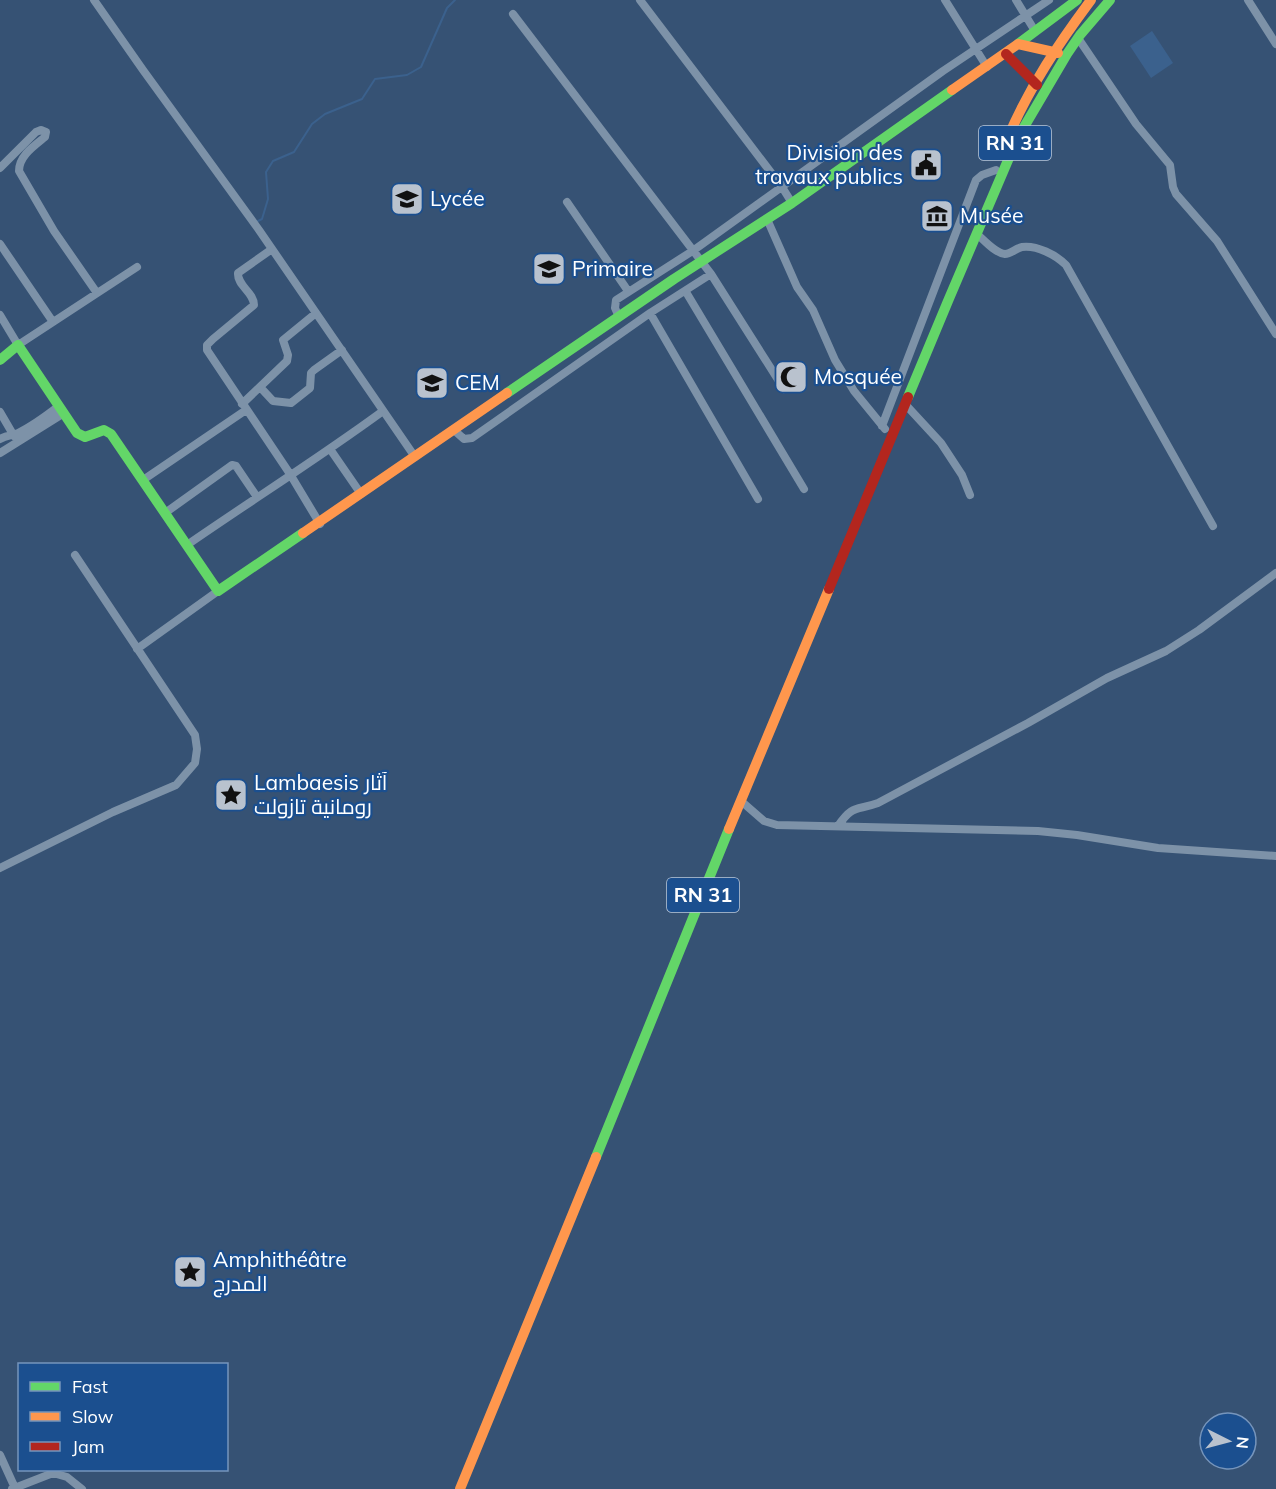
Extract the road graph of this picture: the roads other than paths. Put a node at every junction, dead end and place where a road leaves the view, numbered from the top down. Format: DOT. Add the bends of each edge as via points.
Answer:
graph roads {
  1 [pos="94,0"];
  2 [pos="640,0"];
  3 [pos="945,0"];
  4 [pos="1016,0"];
  5 [pos="1049,0"];
  6 [pos="1077,0"];
  7 [pos="1090,0"];
  8 [pos="1110,0"];
  9 [pos="1248,0"];
  10 [pos="513,14"];
  11 [pos="1026,16"];
  12 [pos="1035,31"];
  13 [pos="1078,38"];
  14 [pos="1018,44"];
  15 [pos="1276,44"];
  16 [pos="976,49"];
  17 [pos="1054,52"];
  18 [pos="1006,54"];
  19 [pos="1067,54"];
  20 [pos="987,67"];
  21 [pos="1035,83"];
  22 [pos="1044,92"];
  23 [pos="0,168"];
  24 [pos="996,170"];
  25 [pos="782,187"];
  26 [pos="567,202"];
  27 [pos="792,203"];
  28 [pos="767,219"];
  29 [pos="977,234"];
  30 [pos="0,244"];
  31 [pos="272,249"];
  32 [pos="694,250"];
  33 [pos="702,261"];
  34 [pos="136,267"];
  35 [pos="711,274"];
  36 [pos="628,291"];
  37 [pos="686,292"];
  38 [pos="97,293"];
  39 [pos="948,301"];
  40 [pos="316,313"];
  41 [pos="650,313"];
  42 [pos="0,315"];
  43 [pos="619,317"];
  44 [pos="53,322"];
  45 [pos="1276,334"];
  46 [pos="18,345"];
  47 [pos="342,350"];
  48 [pos="0,360"];
  49 [pos="261,387"];
  50 [pos="784,389"];
  51 [pos="905,405"];
  52 [pos="244,407"];
  53 [pos="62,409"];
  54 [pos="383,411"];
  55 [pos="0,412"];
  56 [pos="882,426"];
  57 [pos="455,431"];
  58 [pos="14,435"];
  59 [pos="892,437"];
  60 [pos="0,439"];
  61 [pos="330,449"];
  62 [pos="0,453"];
  63 [pos="415,457"];
  64 [pos="290,474"];
  65 [pos="143,480"];
  66 [pos="804,489"];
  67 [pos="362,494"];
  68 [pos="970,495"];
  69 [pos="257,497"];
  70 [pos="758,499"];
  71 [pos="165,513"];
  72 [pos="320,524"];
  73 [pos="1214,526"];
  74 [pos="187,545"];
  75 [pos="75,555"];
  76 [pos="1276,573"];
  77 [pos="218,591"];
  78 [pos="137,649"];
  79 [pos="741,801"];
  80 [pos="838,826"];
  81 [pos="1276,856"];
  82 [pos="0,868"];
  83 [pos="0,1455"];
  84 [pos="14,1488"];
  85 [pos="82,1489"];
  86 [pos="460,1489"];
  1 -- 31 [label="street"];
  2 -- 25 [label="street"];
  3 -- 16 [label="street"];
  4 -- 11 [label="street"];
  5 -- 11 [label="street"];
  6 -- 12 [label="main road"];
  7 -- 17 [label="main road, RN 31"];
  8 -- 13 [label="main road, RN 31"];
  9 -- 15 [label="street"];
  10 -- 32 [label="street"];
  11 -- 12 [label="street"];
  11 -- 16 [label="street"];
  12 -- 14 [label="main road"];
  13 -- 19 [label="main road, RN 31"];
  13 -- 45 [label="street" via="1136,124 1170,165 1176,194 1217,241"];
  14 -- 17 [label="main road"];
  14 -- 18 [label="main road"];
  16 -- 20 [label="street"];
  16 -- 25 [label="street"];
  17 -- 19 [label="main road"];
  17 -- 21 [label="main road, RN 31"];
  18 -- 20 [label="main road"];
  18 -- 21 [label="main road"];
  19 -- 22 [label="main road, RN 31"];
  20 -- 27 [label="main road"];
  21 -- 22 [label="main road"];
  21 -- 24 [label="main road, RN 31"];
  22 -- 29 [label="main road, RN 31" via="1017,139"];
  23 -- 38 [label="street" via="36,132 45,132 44,139 21,162 19,171"];
  24 -- 39 [label="main road, RN 31"];
  24 -- 56 [label="street" via="976,180"];
  25 -- 27 [label="street"];
  25 -- 32 [label="street"];
  26 -- 36 [label="street"];
  27 -- 28 [label="main road"];
  28 -- 33 [label="main road"];
  28 -- 56 [label="street" via="835,360 854,392"];
  29 -- 39 [label="main road, RN 31"];
  29 -- 73 [label="street" via="1003,253 1020,247 1036,248 1053,254 1066,265"];
  30 -- 44 [label="street"];
  31 -- 40 [label="street"];
  31 -- 52 [label="street" via="238,273 254,305 206,348"];
  32 -- 33 [label="street"];
  32 -- 36 [label="street"];
  33 -- 35 [label="street"];
  33 -- 43 [label="main road"];
  34 -- 38 [label="street"];
  35 -- 37 [label="street"];
  35 -- 50 [label="street"];
  36 -- 43 [label="street" via="616,300"];
  37 -- 41 [label="street"];
  37 -- 66 [label="street"];
  38 -- 44 [label="street"];
  39 -- 51 [label="main road, RN 31"];
  40 -- 47 [label="street"];
  40 -- 49 [label="street" via="285,338 287,361"];
  41 -- 57 [label="street" via="472,438 464,439"];
  41 -- 70 [label="street"];
  42 -- 46 [label="street"];
  43 -- 57 [label="main road"];
  44 -- 46 [label="street"];
  46 -- 48 [label="main road"];
  46 -- 53 [label="main road"];
  47 -- 49 [label="street" via="311,373 310,388 291,403 273,401"];
  47 -- 54 [label="street"];
  49 -- 52 [label="street"];
  51 -- 59 [label="main road, RN 31"];
  51 -- 68 [label="street" via="941,443"];
  52 -- 64 [label="street"];
  52 -- 65 [label="street"];
  53 -- 58 [label="street"];
  53 -- 62 [label="street"];
  53 -- 65 [label="main road" via="81,436 110,432"];
  54 -- 61 [label="street"];
  54 -- 63 [label="street"];
  55 -- 58 [label="street"];
  56 -- 59 [label="street"];
  57 -- 63 [label="main road"];
  58 -- 60 [label="street"];
  59 -- 79 [label="main road, RN 31"];
  61 -- 64 [label="street"];
  61 -- 67 [label="street"];
  63 -- 67 [label="main road"];
  64 -- 69 [label="street"];
  64 -- 72 [label="street"];
  65 -- 71 [label="main road"];
  67 -- 72 [label="main road"];
  69 -- 71 [label="street" via="232,465"];
  69 -- 74 [label="street"];
  71 -- 74 [label="main road"];
  72 -- 77 [label="main road"];
  74 -- 77 [label="main road"];
  75 -- 78 [label="street"];
  76 -- 80 [label="street" via="1166,651 1107,678 878,803 849,811"];
  77 -- 78 [label="street"];
  78 -- 82 [label="street" via="195,735 195,763 176,785"];
  79 -- 80 [label="street" via="770,823"];
  79 -- 86 [label="main road, RN 31"];
  80 -- 81 [label="street" via="1038,831 1158,848"];
  83 -- 84 [label="street"];
  84 -- 85 [label="street" via="53,1473 67,1477"];
}
